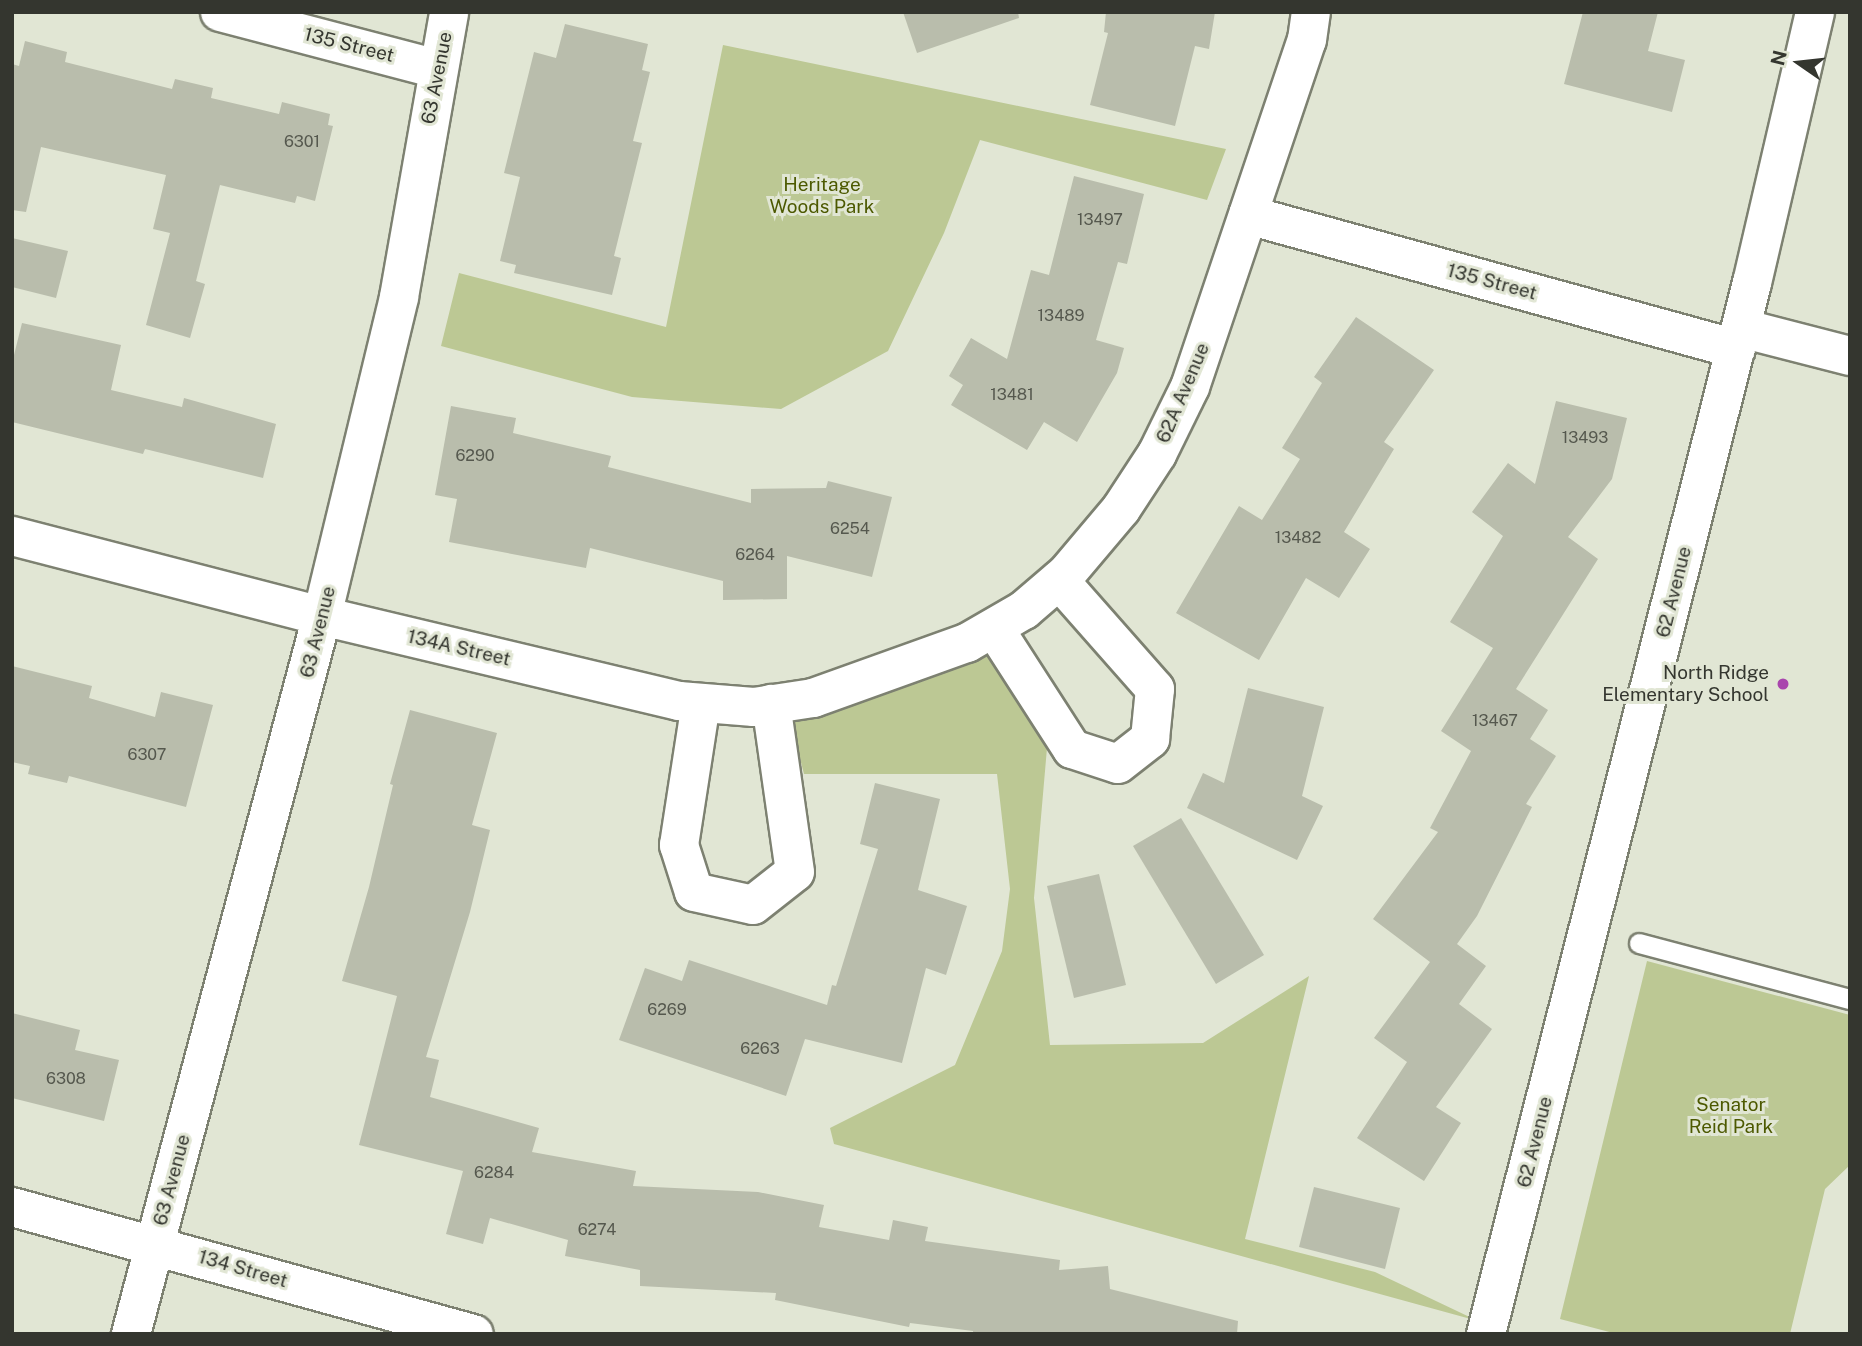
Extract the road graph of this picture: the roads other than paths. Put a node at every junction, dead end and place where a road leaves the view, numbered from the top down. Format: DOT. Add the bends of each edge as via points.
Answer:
graph roads {
  1 [pos="220,12"];
  2 [pos="449,12"];
  3 [pos="1311,12"];
  4 [pos="1815,12"];
  5 [pos="437,69"];
  6 [pos="1248,215"];
  7 [pos="1738,338"];
  8 [pos="1850,356"];
  9 [pos="12,536"];
  10 [pos="1059,580"];
  11 [pos="323,616"];
  12 [pos="993,628"];
  13 [pos="908,667"];
  14 [pos="701,703"];
  15 [pos="771,704"];
  16 [pos="1640,943"];
  17 [pos="1850,999"];
  18 [pos="12,1207"];
  19 [pos="155,1244"];
  20 [pos="131,1334"];
  21 [pos="474,1334"];
  22 [pos="1486,1334"];
  1 -- 5 [label="street, 135 Street"];
  2 -- 5 [label="street, 63 Avenue"];
  3 -- 6 [label="street, 62A Avenue" via="1307,40"];
  4 -- 7 [label="street, 62 Avenue"];
  5 -- 11 [label="street, 63 Avenue" via="399,297"];
  6 -- 7 [label="street, 135 Street"];
  6 -- 10 [label="street, 62A Avenue" via="1190,387 1157,454 1121,509"];
  7 -- 8 [label="street, 135 Street"];
  7 -- 22 [label="street, 62 Avenue"];
  9 -- 11 [label="street, 134A Street"];
  10 -- 12 [label="street, 62A Avenue" via="1024,610"];
  10 -- 12 [label="street" via="1154,689 1150,739 1118,764 1072,749"];
  11 -- 14 [label="street, 134A Street"];
  11 -- 19 [label="street, 63 Avenue"];
  12 -- 13 [label="street, 62A Avenue"];
  13 -- 15 [label="street, 134A Street" via="813,698"];
  14 -- 15 [label="street, 134A Street"];
  14 -- 15 [label="street" via="679,845 694,892 753,905 795,872"];
  16 -- 17 [label="lane"];
  18 -- 19 [label="street, 134 Street"];
  19 -- 20 [label="street, 63 Avenue"];
  19 -- 21 [label="street, 134 Street"];
}
